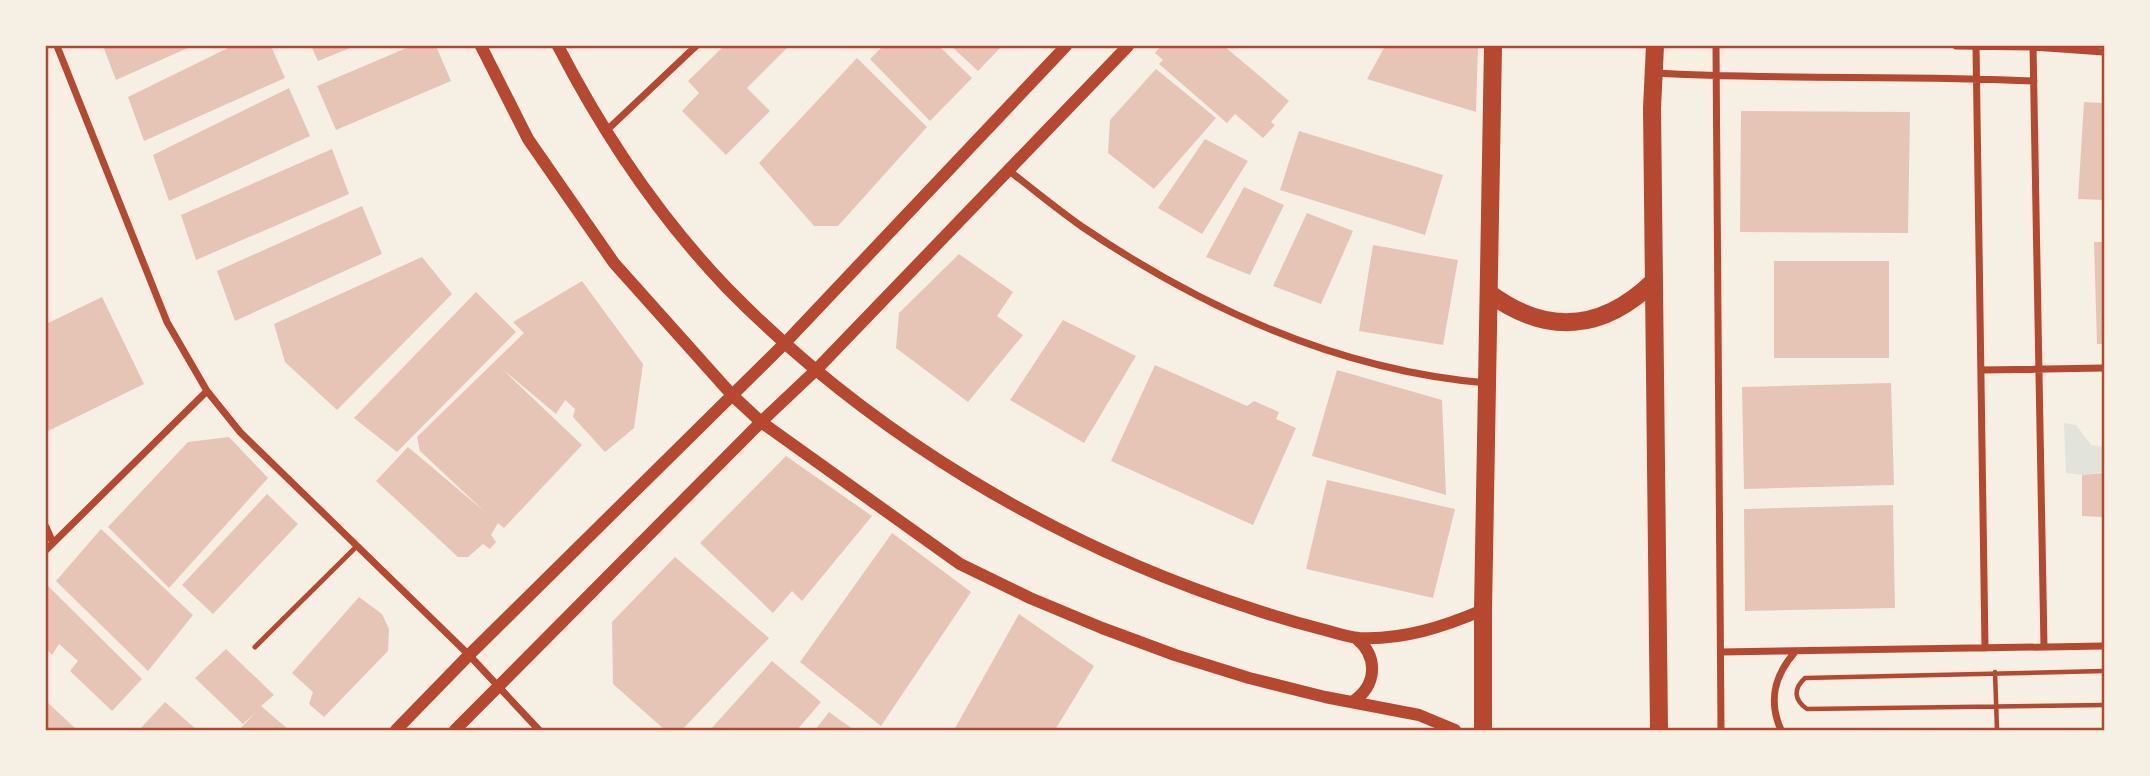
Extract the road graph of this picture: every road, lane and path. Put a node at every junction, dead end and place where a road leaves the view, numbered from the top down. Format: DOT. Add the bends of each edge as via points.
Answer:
graph roads {
  1 [pos="57,46"];
  2 [pos="481,46"];
  3 [pos="558,46"];
  4 [pos="696,46"];
  5 [pos="1066,46"];
  6 [pos="1128,46"];
  7 [pos="1493,46"];
  8 [pos="1655,46"];
  9 [pos="1716,46"];
  10 [pos="1956,46"];
  11 [pos="1976,46"];
  12 [pos="2033,46"];
  13 [pos="2105,52"];
  14 [pos="1653,73"];
  15 [pos="1718,76"];
  16 [pos="1977,78"];
  17 [pos="2034,81"];
  18 [pos="606,131"];
  19 [pos="1008,170"];
  20 [pos="1654,281"];
  21 [pos="1489,293"];
  22 [pos="785,343"];
  23 [pos="2039,368"];
  24 [pos="2105,368"];
  25 [pos="816,370"];
  26 [pos="1981,370"];
  27 [pos="1488,383"];
  28 [pos="207,391"];
  29 [pos="732,395"];
  30 [pos="761,422"];
  31 [pos="46,527"];
  32 [pos="53,542"];
  33 [pos="356,546"];
  34 [pos="46,550"];
  35 [pos="1483,610"];
  36 [pos="1356,638"];
  37 [pos="255,646"];
  38 [pos="2105,646"];
  39 [pos="2044,647"];
  40 [pos="1985,648"];
  41 [pos="1995,648"];
  42 [pos="1721,652"];
  43 [pos="1795,652"];
  44 [pos="469,655"];
  45 [pos="2105,671"];
  46 [pos="1995,673"];
  47 [pos="500,685"];
  48 [pos="1352,702"];
  49 [pos="2105,705"];
  50 [pos="1996,707"];
  51 [pos="396,730"];
  52 [pos="455,730"];
  53 [pos="540,730"];
  54 [pos="1455,730"];
  55 [pos="1483,730"];
  56 [pos="1659,730"];
  57 [pos="1721,730"];
  58 [pos="1781,730"];
  59 [pos="1997,730"];
  1 -- 28 [label="street" via="167,322"];
  2 -- 29 [label="street" via="528,139 607,252"];
  3 -- 18 [label="street"];
  4 -- 18 [label="street"];
  5 -- 22 [label="street"];
  6 -- 19 [label="street"];
  7 -- 21 [label="main road"];
  8 -- 14 [label="main road"];
  9 -- 15 [label="street"];
  10 -- 11 [label="street"];
  11 -- 12 [label="street"];
  11 -- 16 [label="street"];
  12 -- 13 [label="street"];
  12 -- 17 [label="street"];
  14 -- 15 [label="street"];
  14 -- 20 [label="main road"];
  15 -- 16 [label="street"];
  15 -- 42 [label="street"];
  16 -- 17 [label="street"];
  16 -- 26 [label="street"];
  17 -- 23 [label="street"];
  18 -- 22 [label="street" via="686,242"];
  19 -- 25 [label="street"];
  19 -- 27 [label="street" via="1083,227 1161,276 1268,328 1367,362"];
  20 -- 21 [label="main road" via="1618,310 1574,323 1529,317"];
  20 -- 56 [label="main road"];
  21 -- 27 [label="main road"];
  22 -- 25 [label="street"];
  22 -- 29 [label="street"];
  23 -- 24 [label="street"];
  23 -- 26 [label="street"];
  23 -- 39 [label="street"];
  25 -- 30 [label="street"];
  25 -- 36 [label="street" via="924,450 1089,543 1226,600"];
  26 -- 40 [label="street"];
  27 -- 35 [label="main road"];
  28 -- 32 [label="street"];
  28 -- 33 [label="street" via="240,432"];
  29 -- 30 [label="street"];
  29 -- 44 [label="street"];
  30 -- 47 [label="street"];
  30 -- 48 [label="street" via="960,564 1030,598 1175,655"];
  31 -- 32 [label="street"];
  32 -- 34 [label="street"];
  33 -- 37 [label="lane"];
  33 -- 44 [label="street"];
  35 -- 36 [label="street" via="1419,633"];
  35 -- 55 [label="main road"];
  36 -- 48 [label="street" via="1369,652 1373,671 1367,690"];
  38 -- 39 [label="street"];
  39 -- 41 [label="street"];
  40 -- 41 [label="street"];
  40 -- 43 [label="street"];
  41 -- 46 [label="path"];
  42 -- 43 [label="street"];
  42 -- 57 [label="street"];
  43 -- 58 [label="street" via="1776,682 1773,700"];
  44 -- 47 [label="street"];
  44 -- 51 [label="street"];
  45 -- 46 [label="path"];
  46 -- 50 [label="path"];
  46 -- 50 [label="path" via="1805,678 1796,694 1807,709"];
  47 -- 52 [label="street"];
  47 -- 53 [label="street"];
  48 -- 54 [label="street" via="1419,715"];
  49 -- 50 [label="path"];
  50 -- 59 [label="path"];
}
